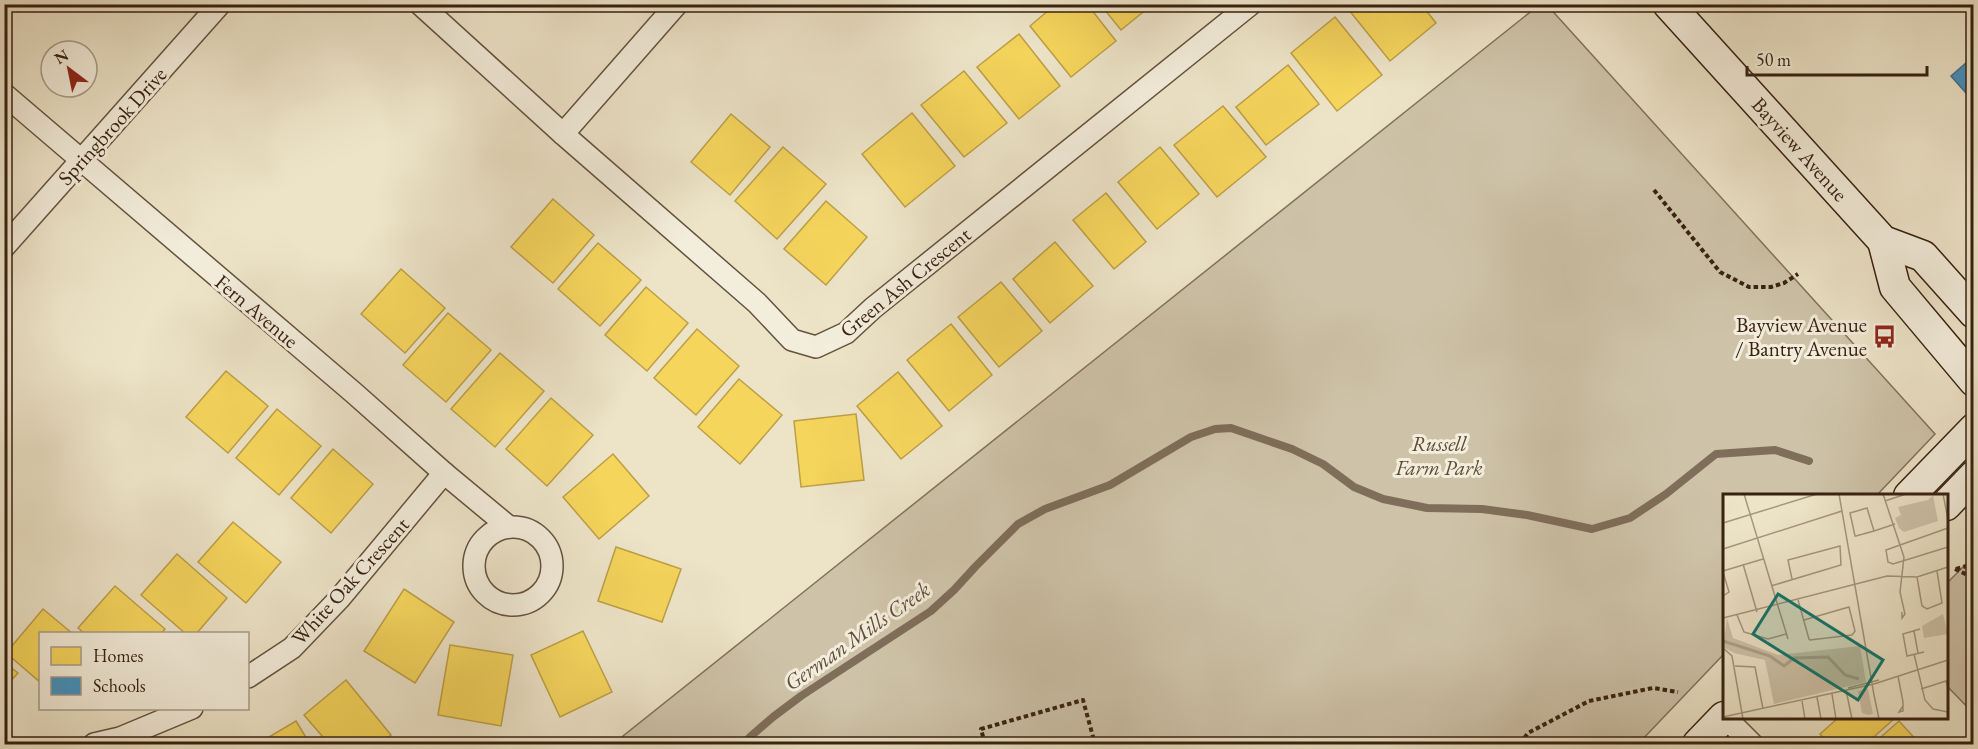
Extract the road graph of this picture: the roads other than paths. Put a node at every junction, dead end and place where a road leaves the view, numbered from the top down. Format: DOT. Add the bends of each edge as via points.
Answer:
graph roads {
  1 [pos="220,4"];
  2 [pos="420,4"];
  3 [pos="677,4"];
  4 [pos="1251,4"];
  5 [pos="1668,4"];
  6 [pos="4,94"];
  7 [pos="563,134"];
  8 [pos="81,162"];
  9 [pos="1883,241"];
  10 [pos="4,248"];
  11 [pos="1974,313"];
  12 [pos="1974,381"];
  13 [pos="1974,429"];
  14 [pos="444,474"];
  15 [pos="1974,476"];
  16 [pos="1910,494"];
  17 [pos="1948,504"];
  18 [pos="509,527"];
  19 [pos="249,677"];
  20 [pos="187,710"];
  21 [pos="1723,719"];
  22 [pos="1727,719"];
  23 [pos="94,744"];
  24 [pos="1698,744"];
  25 [pos="1752,744"];
  1 -- 8 [label="street, Springbrook Drive"];
  2 -- 7 [label="street, Green Ash Crescent"];
  3 -- 7 [label="street"];
  4 -- 7 [label="street, Green Ash Crescent" via="846,333 816,347 792,340 757,303"];
  5 -- 9 [label="main road, Bayview Avenue"];
  6 -- 8 [label="street, Fern Avenue"];
  8 -- 10 [label="street, Springbrook Drive"];
  8 -- 14 [label="street, Fern Avenue"];
  9 -- 11 [label="main road, Bayview Avenue" via="1923,256"];
  9 -- 12 [label="main road, Bayview Avenue" via="1895,287"];
  13 -- 16 [label="main road"];
  14 -- 18 [label="street, Fern Avenue"];
  14 -- 19 [label="street, White Oak Crescent" via="300,640"];
  15 -- 17 [label="main road"];
  20 -- 23 [label="street" via="120,738"];
  21 -- 24 [label="main road"];
  22 -- 25 [label="street"];
}
